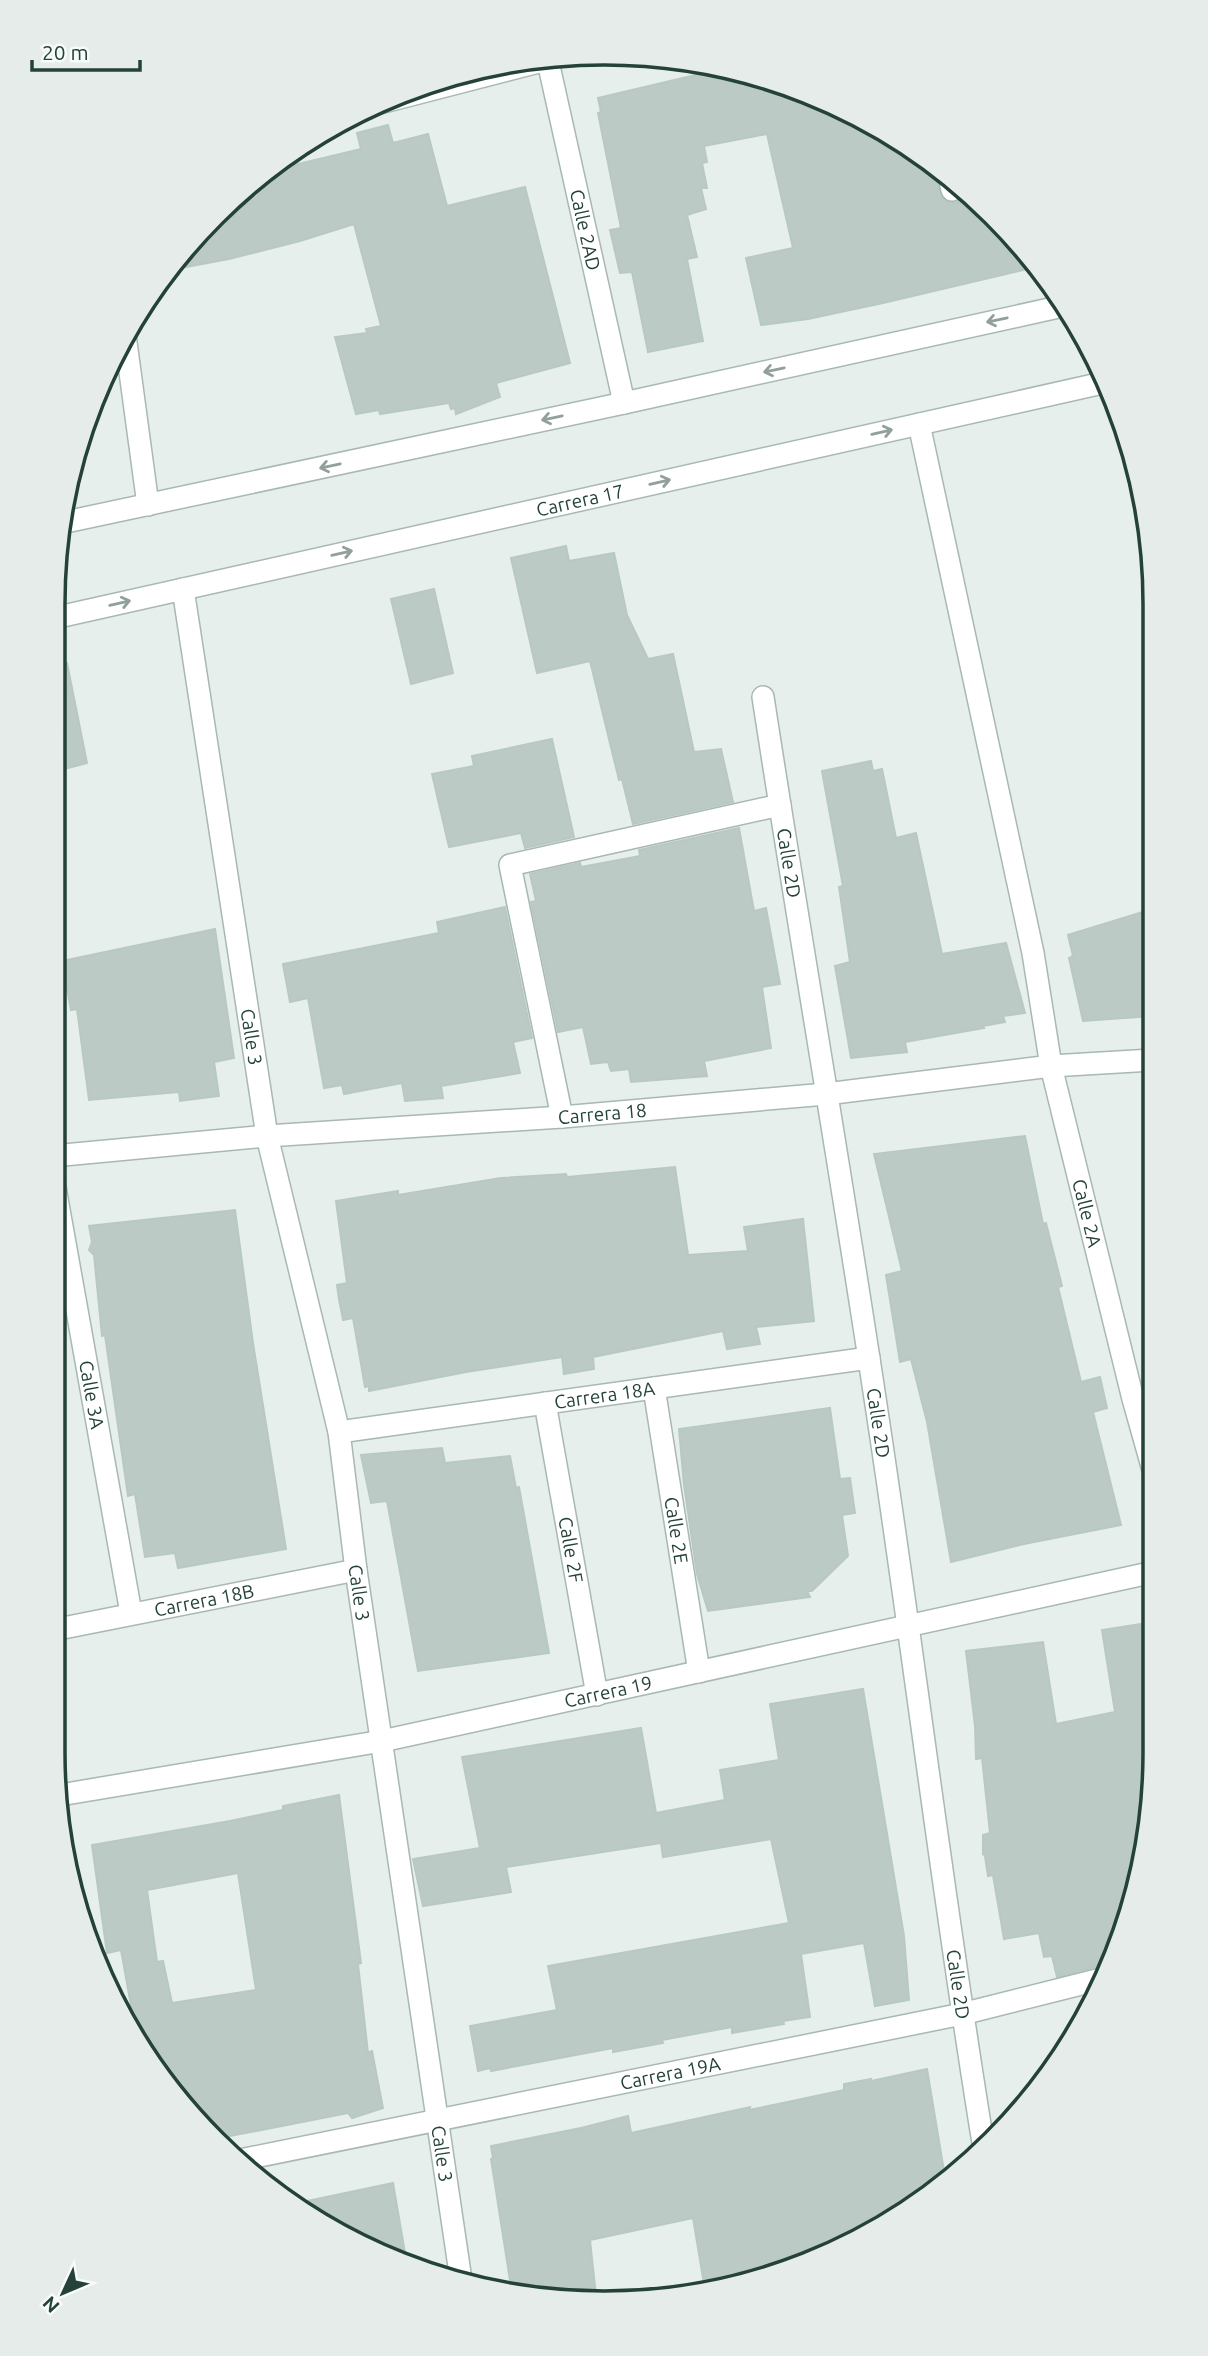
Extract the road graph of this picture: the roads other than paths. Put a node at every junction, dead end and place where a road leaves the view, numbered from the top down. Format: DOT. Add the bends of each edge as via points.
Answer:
graph roads {
  1 [pos="554,67"];
  2 [pos="1054,308"];
  3 [pos="127,352"];
  4 [pos="1096,384"];
  5 [pos="624,403"];
  6 [pos="919,424"];
  7 [pos="148,505"];
  8 [pos="71,521"];
  9 [pos="183,589"];
  10 [pos="65,616"];
  11 [pos="763,697"];
  12 [pos="780,805"];
  13 [pos="1143,1061"];
  14 [pos="1051,1066"];
  15 [pos="826,1094"];
  16 [pos="562,1117"];
  17 [pos="267,1136"];
  18 [pos="65,1155"];
  19 [pos="65,1243"];
  20 [pos="869,1358"];
  21 [pos="654,1388"];
  22 [pos="1143,1397"];
  23 [pos="545,1403"];
  24 [pos="339,1432"];
  25 [pos="356,1570"];
  26 [pos="1143,1574"];
  27 [pos="131,1613"];
  28 [pos="65,1627"];
  29 [pos="909,1627"];
  30 [pos="699,1672"];
  31 [pos="597,1695"];
  32 [pos="382,1741"];
  33 [pos="67,1794"];
  34 [pos="1092,1981"];
  35 [pos="962,2014"];
  36 [pos="438,2119"];
  37 [pos="982,2136"];
  38 [pos="249,2158"];
  39 [pos="460,2272"];
  1 -- 5 [label="street, Calle 2AD"];
  2 -- 5 [label="street, one-way"];
  3 -- 7 [label="street"];
  4 -- 6 [label="street, Carrera 17"];
  5 -- 7 [label="street, one-way"];
  9 -- 6 [label="street, Carrera 17, one-way"];
  6 -- 14 [label="street, Calle 2A" via="1033,953"];
  7 -- 8 [label="street"];
  10 -- 9 [label="street, Carrera 17, one-way"];
  9 -- 17 [label="street, Calle 3"];
  11 -- 12 [label="street, Calle 2D"];
  12 -- 15 [label="street, Calle 2D"];
  12 -- 16 [label="street" via="510,865"];
  13 -- 14 [label="street, Carrera 18"];
  14 -- 15 [label="street, Carrera 18"];
  14 -- 22 [label="street, Calle 2A"];
  15 -- 16 [label="street, Carrera 18"];
  15 -- 20 [label="street, Calle 2D"];
  16 -- 17 [label="street, Carrera 18"];
  17 -- 18 [label="street, Carrera 18"];
  17 -- 24 [label="street, Calle 3"];
  19 -- 27 [label="street, Calle 3A"];
  20 -- 21 [label="street, Carrera 18A"];
  20 -- 29 [label="street, Calle 2D"];
  21 -- 23 [label="street, Carrera 18A"];
  21 -- 30 [label="street, Calle 2E"];
  23 -- 24 [label="street, Carrera 18A"];
  23 -- 31 [label="street, Calle 2F"];
  24 -- 25 [label="street, Calle 3"];
  25 -- 27 [label="street, Carrera 18B"];
  25 -- 32 [label="street, Calle 3"];
  26 -- 29 [label="street, Carrera 19"];
  27 -- 28 [label="street, Carrera 18B"];
  29 -- 30 [label="street, Carrera 19"];
  29 -- 35 [label="street, Calle 2D"];
  30 -- 31 [label="street, Carrera 19"];
  31 -- 32 [label="street, Carrera 19"];
  32 -- 33 [label="street, Carrera 19"];
  32 -- 36 [label="street, Calle 3"];
  34 -- 35 [label="street, Carrera 19A"];
  35 -- 36 [label="street, Carrera 19A"];
  35 -- 37 [label="street, Calle 2D"];
  36 -- 38 [label="street, Carrera 19A"];
  36 -- 39 [label="street, Calle 3"];
}
